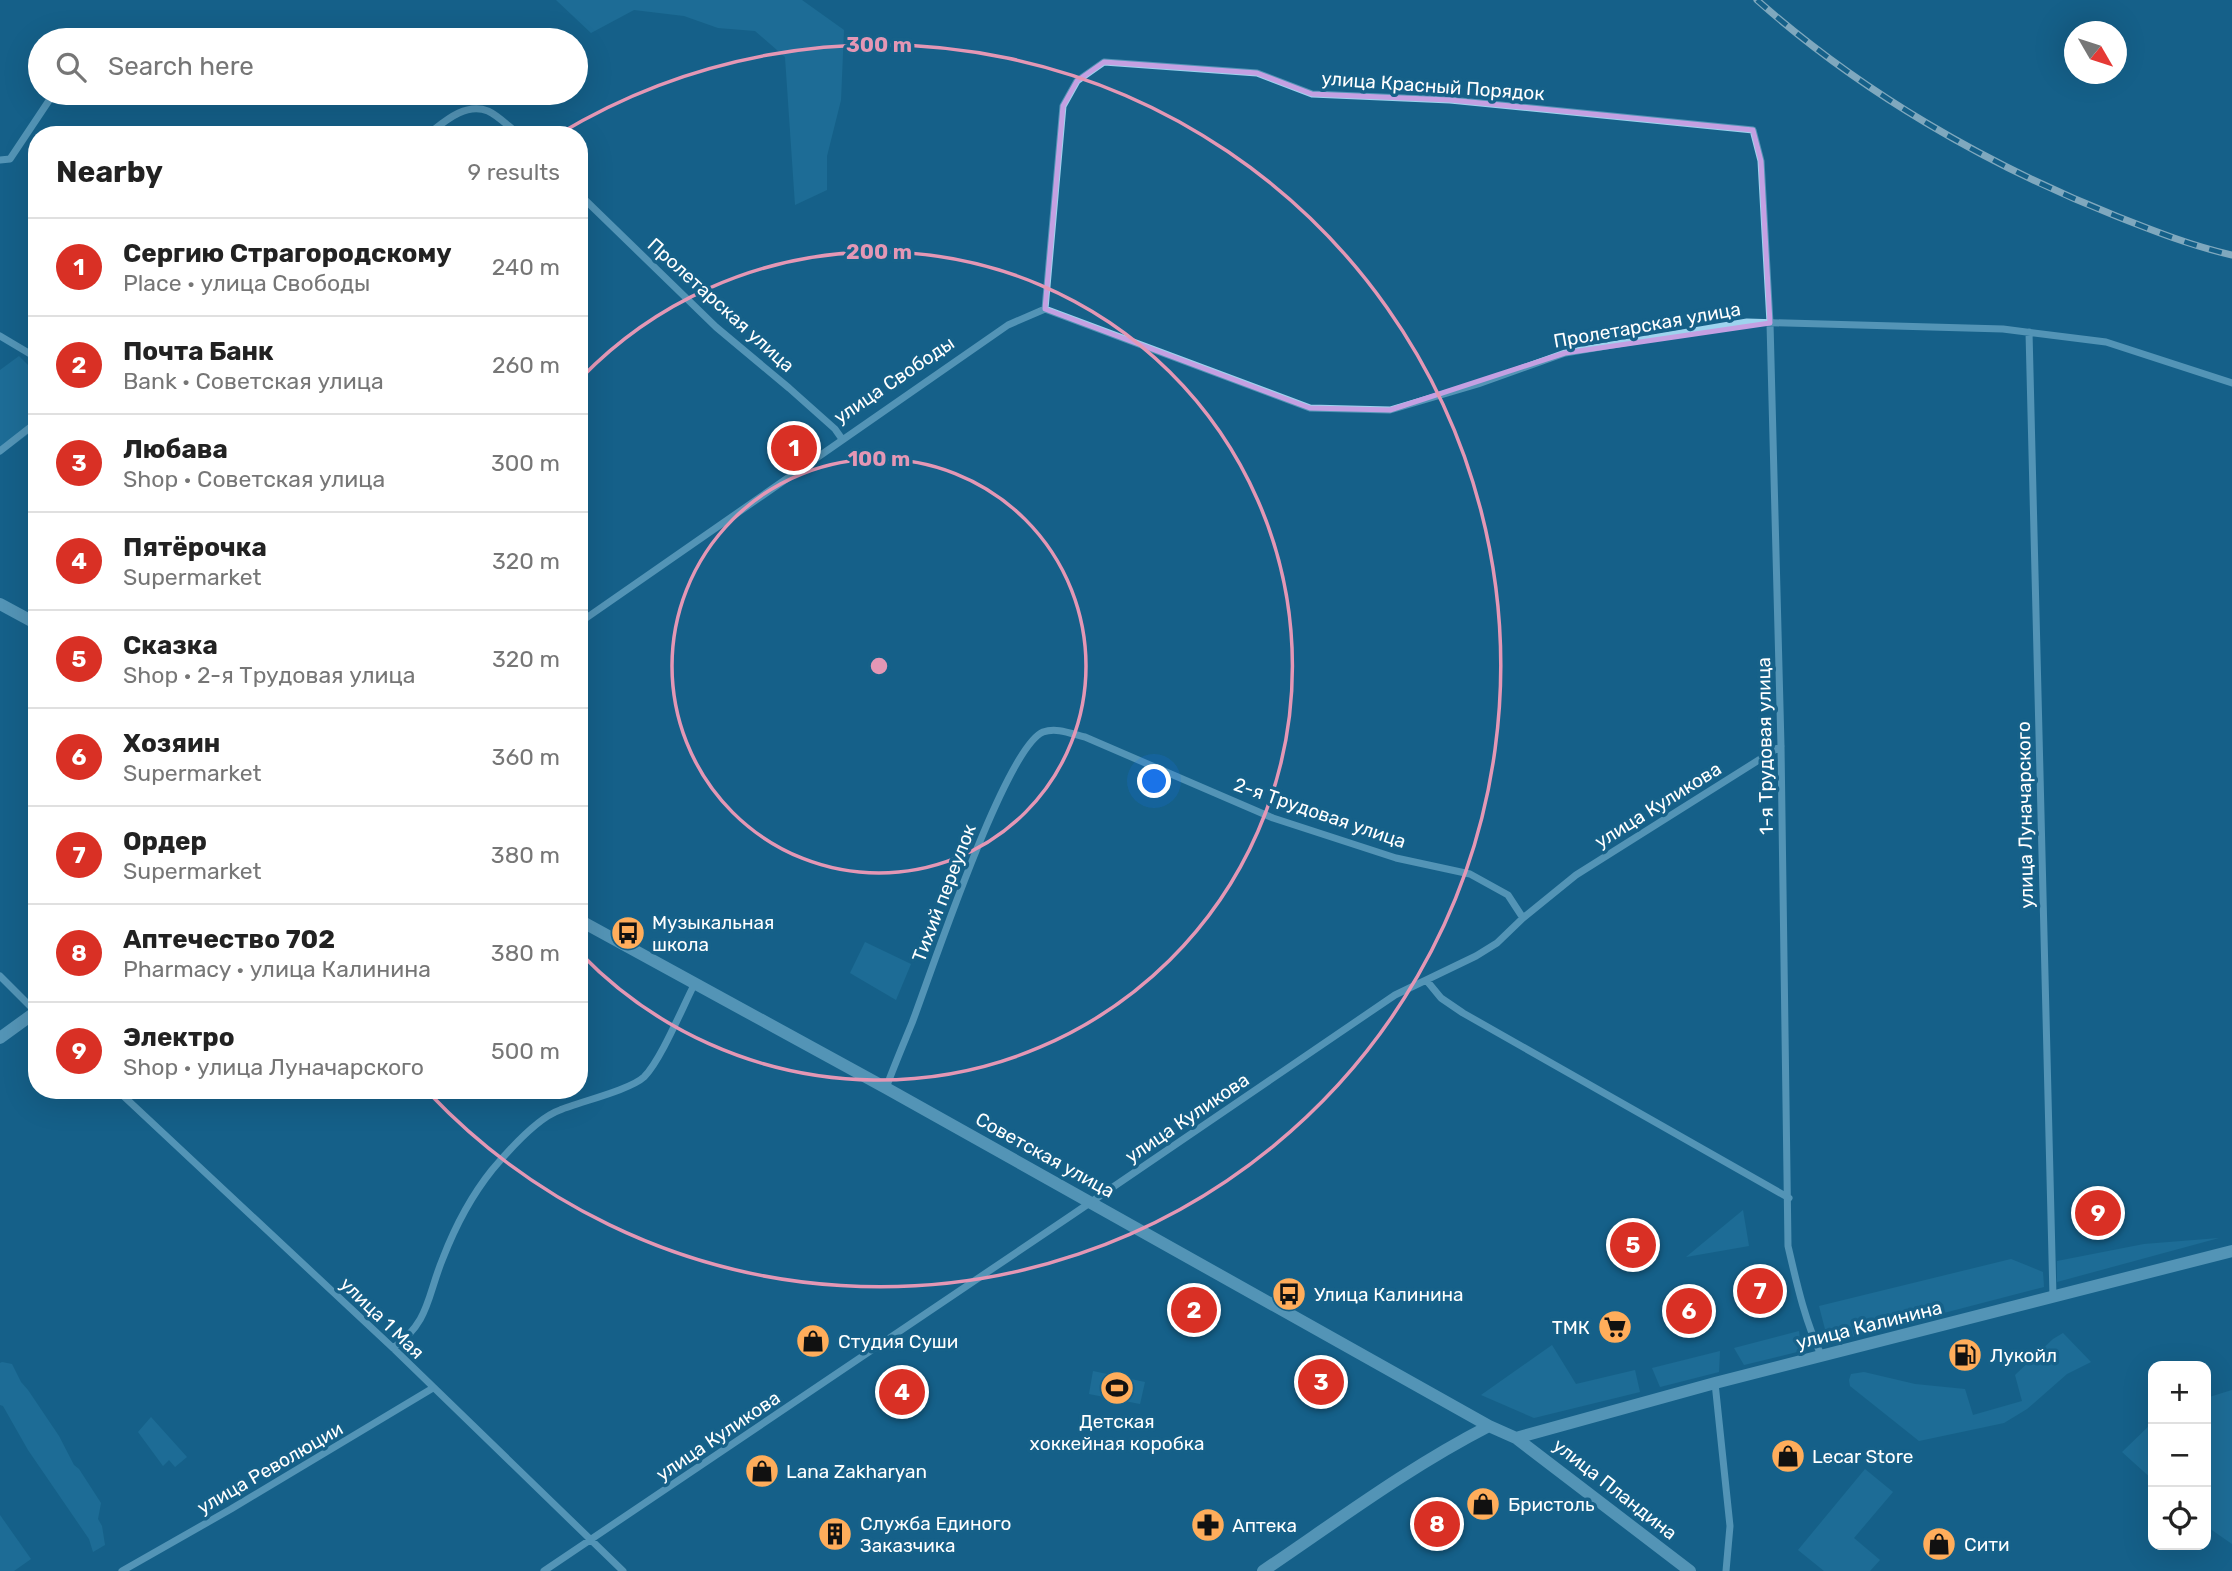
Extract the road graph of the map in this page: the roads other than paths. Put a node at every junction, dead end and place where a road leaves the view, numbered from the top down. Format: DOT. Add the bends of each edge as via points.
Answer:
graph roads {
  1 [pos="46,105"];
  2 [pos="32,126"];
  3 [pos="440,126"];
  4 [pos="508,126"];
  5 [pos="1753,130"];
  6 [pos="28,132"];
  7 [pos="0,160"];
  8 [pos="588,203"];
  9 [pos="1045,309"];
  10 [pos="1770,323"];
  11 [pos="2029,332"];
  12 [pos="0,336"];
  13 [pos="28,353"];
  14 [pos="2232,383"];
  15 [pos="28,429"];
  16 [pos="842,439"];
  17 [pos="0,452"];
  18 [pos="0,604"];
  19 [pos="588,617"];
  20 [pos="28,619"];
  21 [pos="1057,730"];
  22 [pos="1781,746"];
  23 [pos="1523,918"];
  24 [pos="588,925"];
  25 [pos="0,976"];
  26 [pos="1427,981"];
  27 [pos="695,983"];
  28 [pos="28,1004"];
  29 [pos="28,1018"];
  30 [pos="0,1038"];
  31 [pos="886,1087"];
  32 [pos="127,1099"];
  33 [pos="1788,1198"];
  34 [pos="1090,1203"];
  35 [pos="2232,1251"];
  36 [pos="2053,1298"];
  37 [pos="393,1348"];
  38 [pos="1822,1357"];
  39 [pos="1715,1383"];
  40 [pos="433,1388"];
  41 [pos="1489,1426"];
  42 [pos="1516,1437"];
  43 [pos="591,1541"];
  44 [pos="122,1571"];
  45 [pos="544,1571"];
  46 [pos="623,1571"];
  47 [pos="1263,1571"];
  48 [pos="1690,1571"];
  49 [pos="1726,1571"];
  1 -- 2 [label="street"];
  3 -- 4 [label="street" via="459,112 487,111"];
  5 -- 9 [label="street, улица Красный Порядок" via="1450,100 1312,94 1256,73 1104,62 1077,81 1063,106"];
  5 -- 10 [label="street, 1-я Трудовая улица" via="1761,160"];
  6 -- 7 [label="street" via="10,159"];
  8 -- 16 [label="street, Пролетарская улица" via="716,327"];
  9 -- 10 [label="street, Пролетарская улица" via="1310,408 1390,410 1565,353 1747,322"];
  9 -- 16 [label="street, улица Свободы" via="1008,325"];
  10 -- 11 [label="street, Пролетарская улица"];
  10 -- 22 [label="street, 1-я Трудовая улица"];
  11 -- 14 [label="street, Пролетарская улица" via="2106,342"];
  11 -- 36 [label="street, улица Луначарского"];
  12 -- 13 [label="street"];
  15 -- 17 [label="street"];
  16 -- 19 [label="street, улица Свободы"];
  18 -- 20 [label="street"];
  21 -- 23 [label="street, 2-я Трудовая улица" via="1085,737 1273,818 1396,858 1470,874 1508,895"];
  21 -- 31 [label="street, Тихий переулок" via="1041,733 1022,753 993,810"];
  22 -- 23 [label="street, улица Куликова" via="1576,876"];
  22 -- 33 [label="street, 1-я Трудовая улица"];
  23 -- 26 [label="street, улица Куликова" via="1497,943"];
  24 -- 27 [label="street, Советская улица"];
  25 -- 28 [label="street"];
  26 -- 33 [label="street" via="1463,1013"];
  26 -- 34 [label="street, улица Куликова" via="1395,995"];
  27 -- 31 [label="street, Советская улица"];
  27 -- 37 [label="street" via="643,1078 556,1111 492,1170 443,1256 424,1317"];
  29 -- 30 [label="street"];
  31 -- 34 [label="street, Советская улица"];
  32 -- 37 [label="street, улица 1 Мая"];
  33 -- 38 [label="street, 1-я Трудовая улица" via="1788,1246 1811,1335"];
  34 -- 41 [label="street, Советская улица"];
  34 -- 43 [label="street, улица Куликова"];
  35 -- 36 [label="street, улица Калинина"];
  36 -- 38 [label="street, улица Калинина"];
  37 -- 40 [label="street, улица 1 Мая"];
  38 -- 39 [label="street, улица Калинина"];
  39 -- 42 [label="street, улица Калинина"];
  39 -- 49 [label="street" via="1730,1526"];
  40 -- 43 [label="street, улица 1 Мая"];
  40 -- 44 [label="street, улица Революции"];
  41 -- 42 [label="street, Советская улица"];
  41 -- 47 [label="street" via="1416,1468"];
  42 -- 48 [label="street, улица Пландина"];
  43 -- 45 [label="street, улица Куликова"];
  43 -- 46 [label="street, улица 1 Мая"];
}
